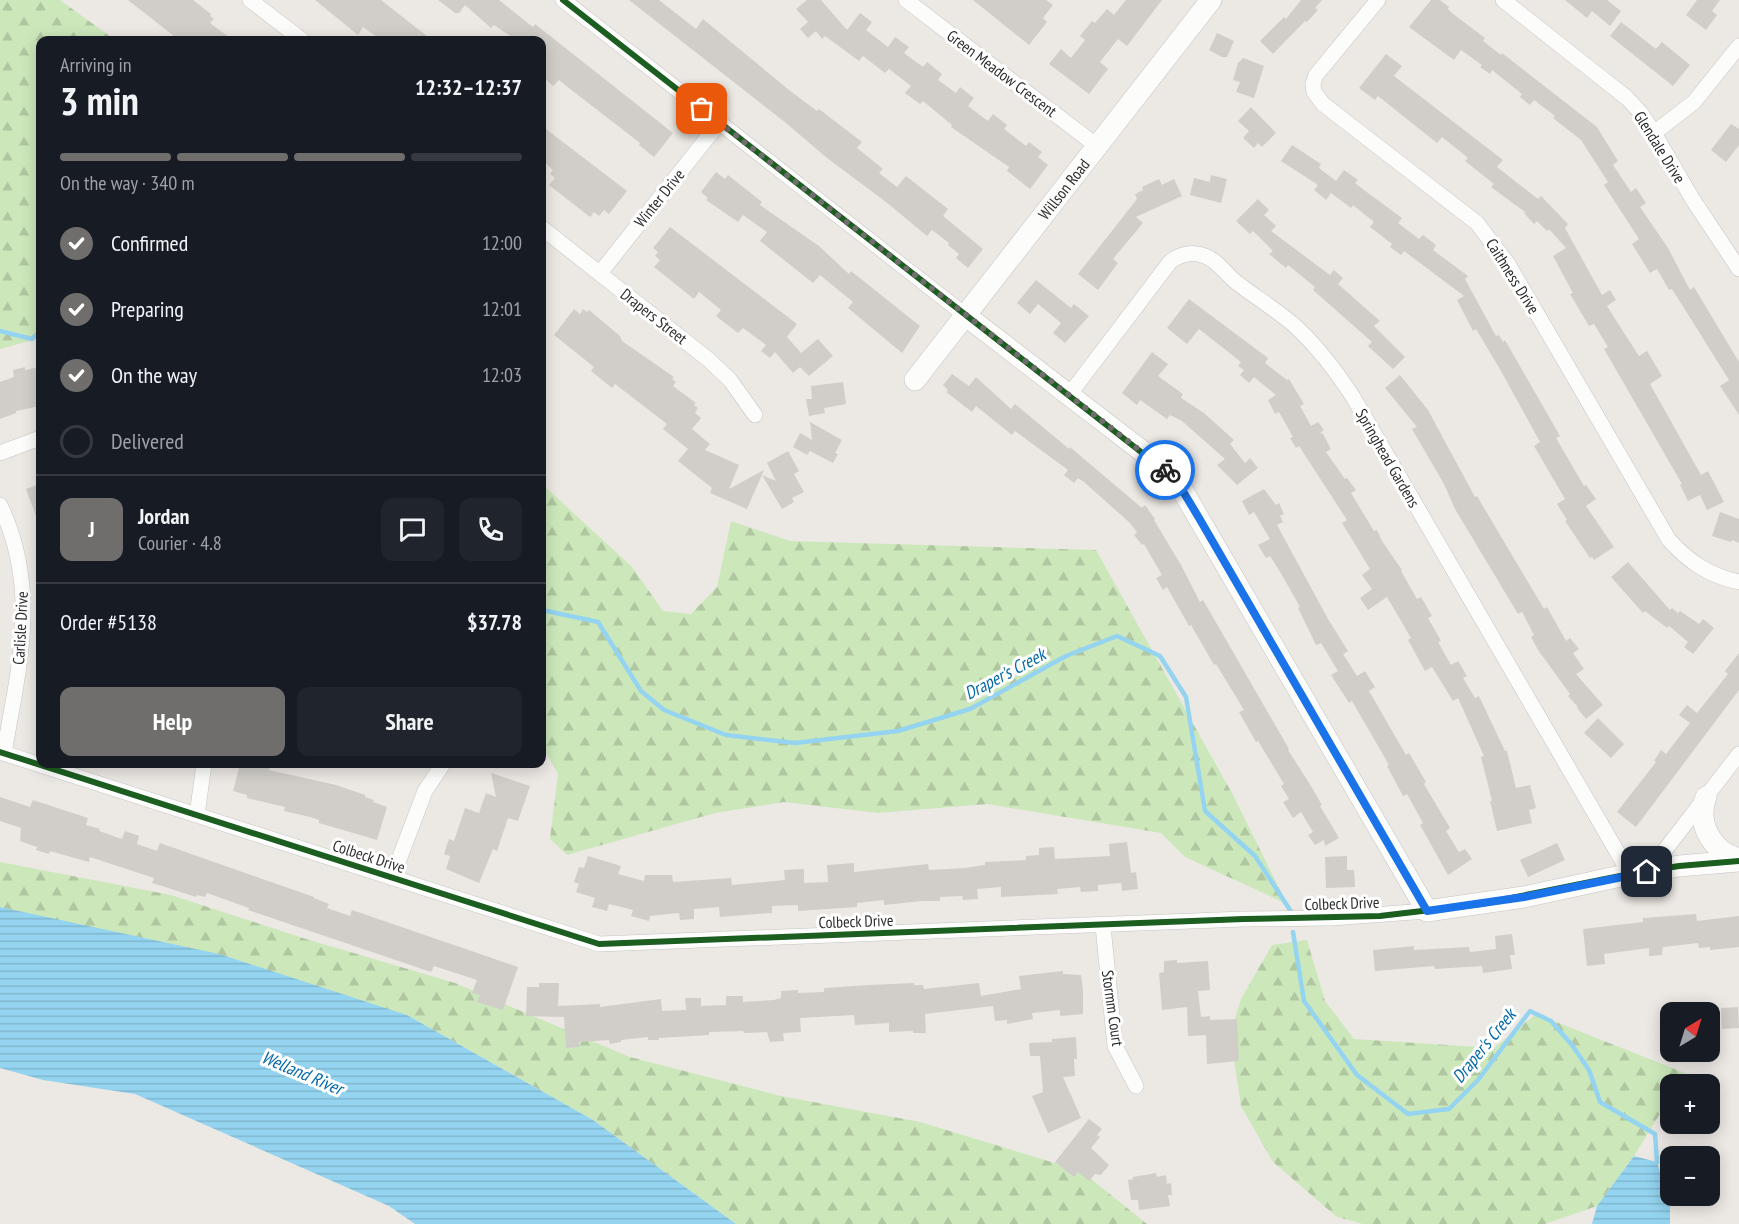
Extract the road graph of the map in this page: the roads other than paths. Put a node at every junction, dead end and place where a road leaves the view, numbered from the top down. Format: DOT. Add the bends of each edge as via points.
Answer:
graph roads {
  1 [pos="250,0"];
  2 [pos="563,0"];
  3 [pos="906,0"];
  4 [pos="1211,0"];
  5 [pos="1378,0"];
  6 [pos="1503,0"];
  7 [pos="297,36"];
  8 [pos="1739,46"];
  9 [pos="719,123"];
  10 [pos="1654,133"];
  11 [pos="1097,146"];
  12 [pos="546,231"];
  13 [pos="1739,269"];
  14 [pos="600,273"];
  15 [pos="965,315"];
  16 [pos="915,380"];
  17 [pos="1070,395"];
  18 [pos="755,415"];
  19 [pos="36,440"];
  20 [pos="0,453"];
  21 [pos="0,505"];
  22 [pos="1739,582"];
  23 [pos="2,752"];
  24 [pos="1739,754"];
  25 [pos="36,763"];
  26 [pos="52,768"];
  27 [pos="203,768"];
  28 [pos="440,768"];
  29 [pos="1706,796"];
  30 [pos="197,815"];
  31 [pos="1739,860"];
  32 [pos="1639,873"];
  33 [pos="392,878"];
  34 [pos="1427,911"];
  35 [pos="1103,926"];
  36 [pos="1136,1086"];
  1 -- 7 [label="street"];
  2 -- 9 [label="street"];
  3 -- 11 [label="street, Green Meadow Crescent"];
  4 -- 11 [label="street, Willson Road"];
  5 -- 22 [label="street, Caithness Drive" via="1316,75 1313,84 1318,99 1485,231 1669,540 1707,572"];
  6 -- 10 [label="street, Glendale Drive" via="1627,98"];
  8 -- 10 [label="street" via="1694,102"];
  9 -- 14 [label="street, Winter Drive"];
  9 -- 15 [label="street"];
  10 -- 13 [label="street, Glendale Drive"];
  11 -- 15 [label="street, Willson Road"];
  12 -- 14 [label="street, Drapers Street"];
  14 -- 18 [label="street, Drapers Street" via="709,360 730,380"];
  15 -- 16 [label="street, Willson Road"];
  15 -- 17 [label="street"];
  17 -- 32 [label="street, Springhead Gardens" via="1170,262 1180,256 1196,254 1212,259 1293,324 1336,370"];
  17 -- 34 [label="street" via="1157,464 1184,493"];
  19 -- 20 [label="street"];
  21 -- 23 [label="street, Carlisle Drive" via="20,563 24,601 21,654"];
  23 -- 25 [label="street, Colbeck Drive"];
  24 -- 29 [label="street"];
  26 -- 30 [label="street, Colbeck Drive"];
  27 -- 30 [label="street"];
  28 -- 33 [label="street" via="425,791"];
  29 -- 31 [label="street" via="1702,812 1708,834 1723,852"];
  29 -- 32 [label="street"];
  30 -- 33 [label="street, Colbeck Drive"];
  31 -- 32 [label="street, Colbeck Drive"];
  32 -- 34 [label="street, Colbeck Drive"];
  33 -- 35 [label="street, Colbeck Drive" via="599,944"];
  34 -- 35 [label="street, Colbeck Drive"];
  35 -- 36 [label="street, Stormm Court" via="1114,1046"];
}
